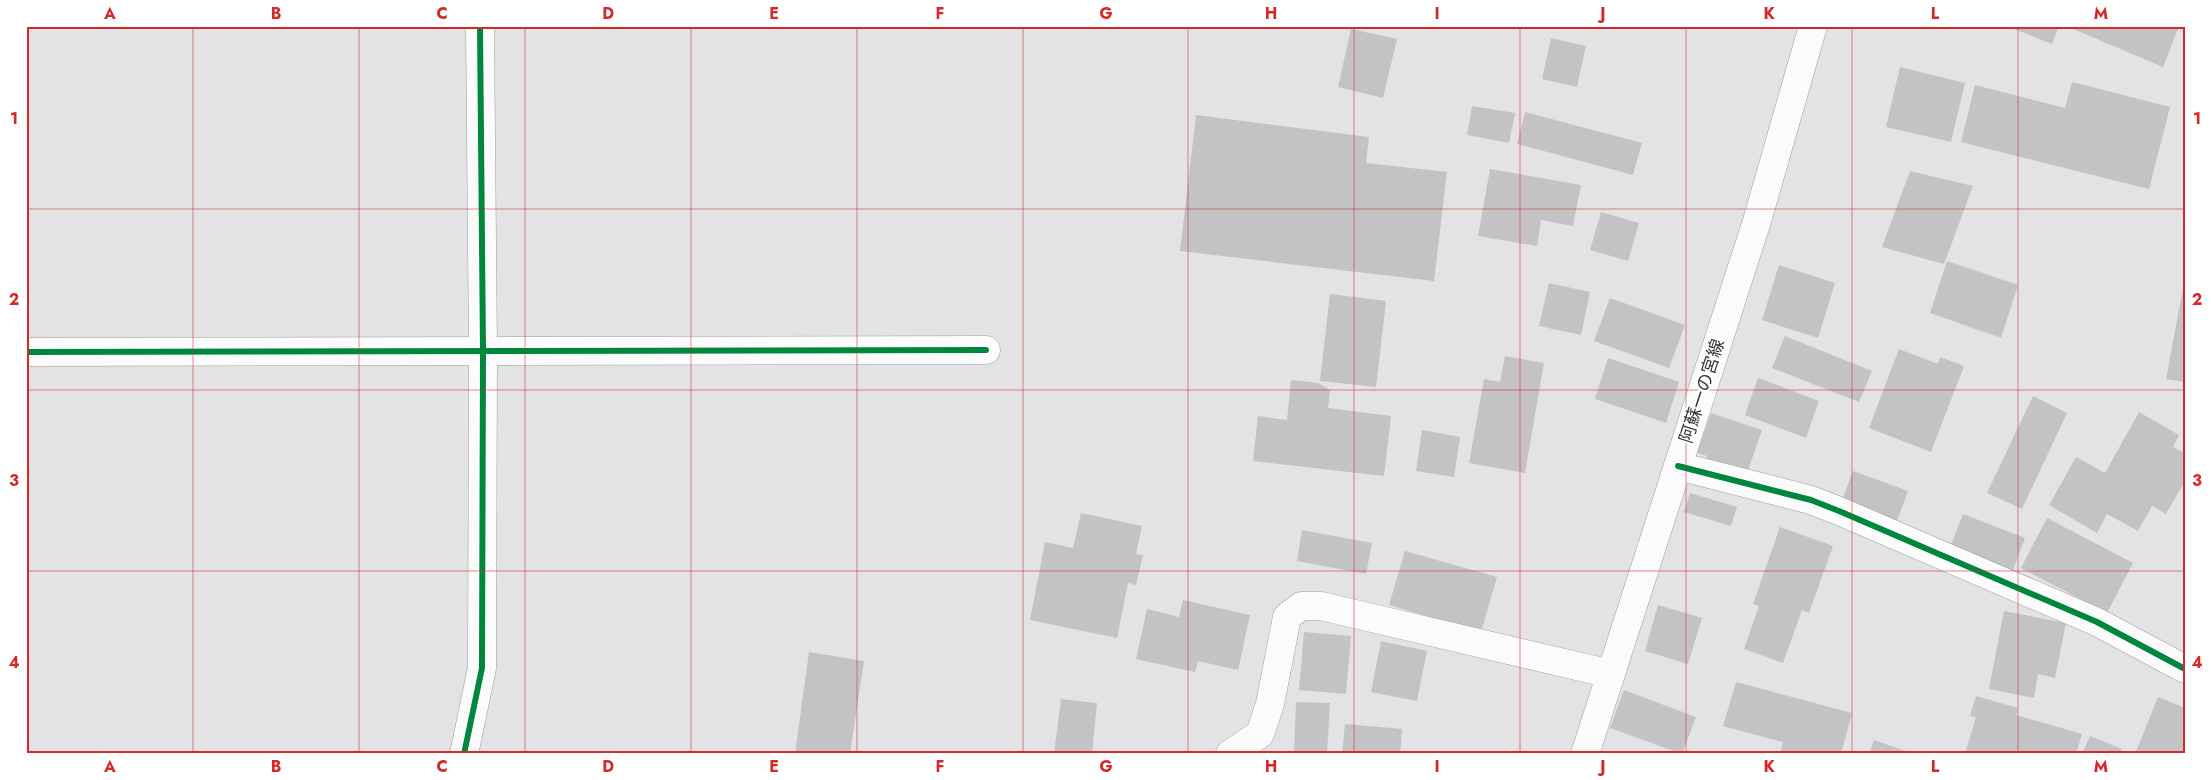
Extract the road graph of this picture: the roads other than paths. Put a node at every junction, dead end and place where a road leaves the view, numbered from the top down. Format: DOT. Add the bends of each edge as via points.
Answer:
graph roads {
  1 [pos="480,26"];
  2 [pos="1813,26"];
  3 [pos="986,350"];
  4 [pos="483,351"];
  5 [pos="26,352"];
  6 [pos="1678,466"];
  7 [pos="2185,669"];
  8 [pos="1611,674"];
  9 [pos="464,754"];
  10 [pos="1230,754"];
  11 [pos="1585,754"];
  1 -- 4 [label="street"];
  2 -- 6 [label="street, 阿蘇一の宮線" via="1757,221"];
  3 -- 4 [label="street"];
  4 -- 5 [label="street"];
  4 -- 9 [label="street" via="482,668"];
  6 -- 7 [label="street" via="1811,500 1839,511 2097,622"];
  6 -- 8 [label="street, 阿蘇一の宮線"];
  8 -- 10 [label="street" via="1321,606 1301,606 1286,617 1270,704 1260,734"];
  8 -- 11 [label="street, 阿蘇一の宮線"];
}
